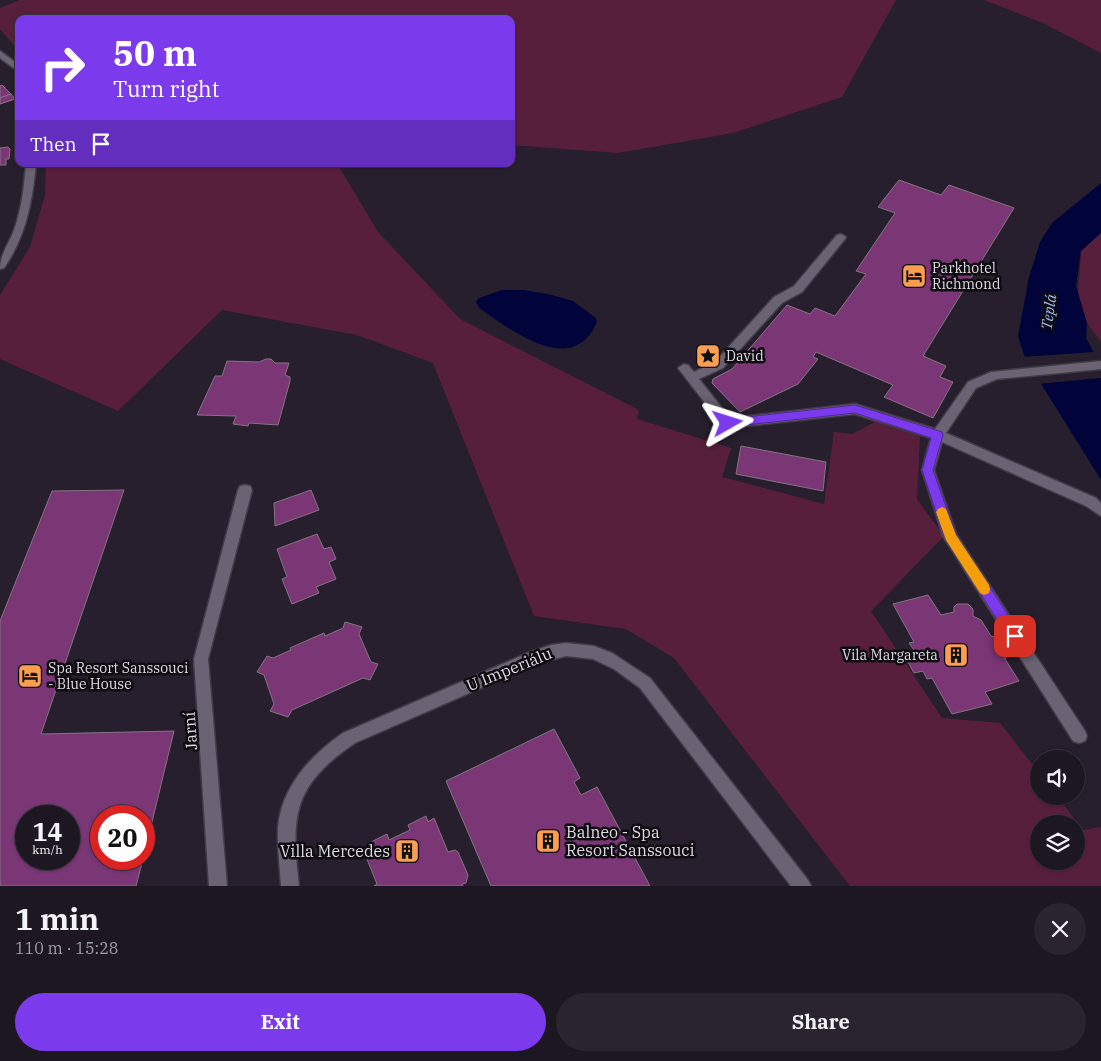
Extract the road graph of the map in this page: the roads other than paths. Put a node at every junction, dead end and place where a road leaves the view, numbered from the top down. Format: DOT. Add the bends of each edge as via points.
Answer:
graph roads {
  1 [pos="0,54"];
  2 [pos="15,67"];
  3 [pos="31,167"];
  4 [pos="841,237"];
  5 [pos="0,266"];
  6 [pos="1101,365"];
  7 [pos="938,435"];
  8 [pos="245,490"];
  9 [pos="1101,511"];
  10 [pos="1079,736"];
  11 [pos="218,886"];
  12 [pos="290,886"];
  13 [pos="802,886"];
  1 -- 2 [label="street"];
  3 -- 5 [label="street" via="28,202 12,250"];
  4 -- 7 [label="street" via="798,289 778,300 719,365 688,373 728,423 855,409"];
  6 -- 7 [label="street" via="995,374 972,385"];
  7 -- 9 [label="street" via="1091,502"];
  7 -- 10 [label="street" via="928,470 950,536"];
  8 -- 11 [label="street, Jarní" via="201,659"];
  12 -- 13 [label="street, U Imperiálu" via="286,836 288,818 304,780 331,749 348,738 535,656 565,648 606,656 645,683"];
}
